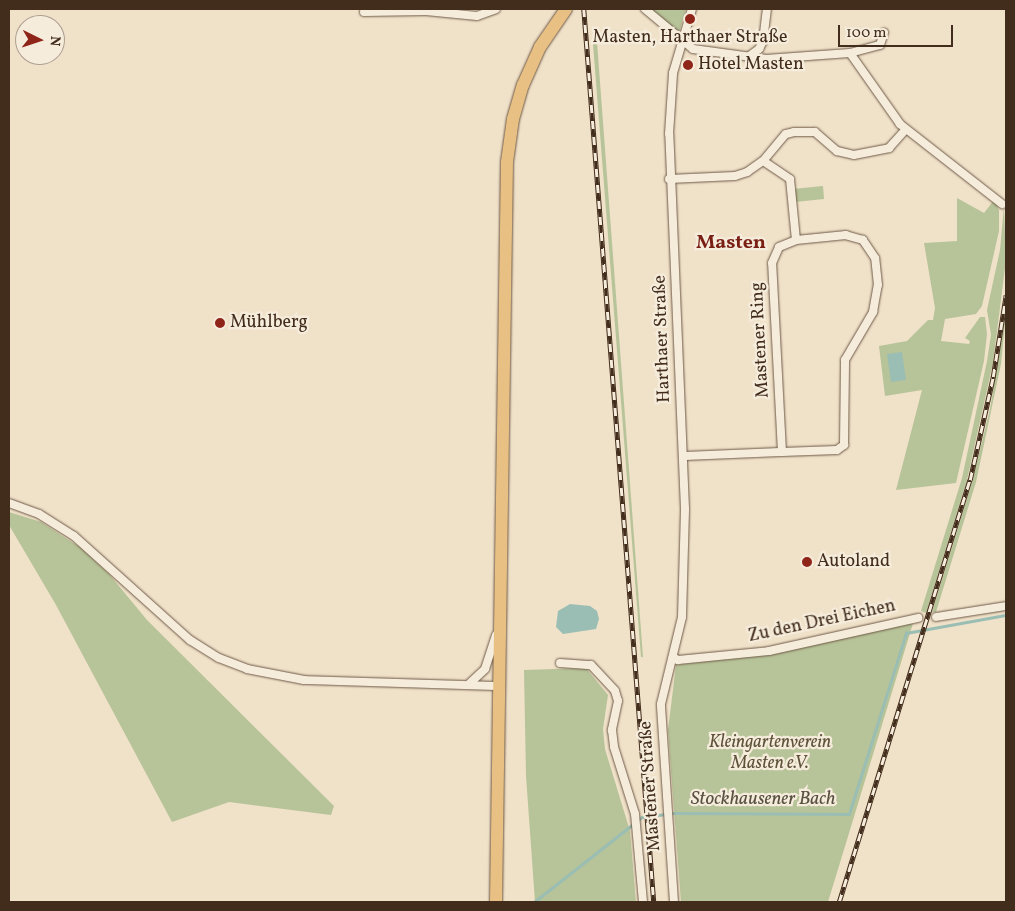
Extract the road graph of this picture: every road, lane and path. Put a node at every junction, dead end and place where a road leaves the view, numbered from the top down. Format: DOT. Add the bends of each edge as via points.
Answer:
graph roads {
  1 [pos="496,9"];
  2 [pos="645,9"];
  3 [pos="692,9"];
  4 [pos="767,9"];
  5 [pos="561,11"];
  6 [pos="364,12"];
  7 [pos="884,33"];
  8 [pos="682,43"];
  9 [pos="850,53"];
  10 [pos="748,57"];
  11 [pos="906,129"];
  12 [pos="763,160"];
  13 [pos="669,179"];
  14 [pos="1002,204"];
  15 [pos="796,240"];
  16 [pos="782,452"];
  17 [pos="682,456"];
  18 [pos="9,503"];
  19 [pos="1006,606"];
  20 [pos="501,609"];
  21 [pos="936,617"];
  22 [pos="918,618"];
  23 [pos="673,657"];
  24 [pos="560,663"];
  25 [pos="669,669"];
  26 [pos="469,684"];
  27 [pos="499,686"];
  28 [pos="496,902"];
  29 [pos="643,902"];
  30 [pos="674,902"];
  1 -- 6 [label="street" via="477,16 426,11"];
  2 -- 8 [label="street"];
  3 -- 8 [label="street, Harthaer Straße"];
  4 -- 10 [label="street" via="763,41"];
  5 -- 20 [label="main road" via="523,85 508,152"];
  7 -- 9 [label="street" via="880,45"];
  8 -- 10 [label="street" via="693,49"];
  8 -- 13 [label="street, Harthaer Straße" via="671,91"];
  9 -- 10 [label="street" via="801,59"];
  9 -- 11 [label="street" via="895,119"];
  11 -- 12 [label="street" via="889,148 854,155 837,152 816,132 794,132 786,134"];
  11 -- 14 [label="street"];
  12 -- 13 [label="street" via="735,176"];
  12 -- 15 [label="street" via="790,179"];
  13 -- 17 [label="street, Harthaer Straße"];
  15 -- 16 [label="street, Mastener Ring" via="779,247 772,263"];
  15 -- 16 [label="street, Mastener Ring" via="846,235 863,240 875,258 878,285 873,312 845,360 844,445 837,450"];
  16 -- 17 [label="street, Mastener Ring"];
  17 -- 23 [label="street, Harthaer Straße" via="684,598"];
  18 -- 26 [label="street" via="39,514 74,536 190,640 240,666 291,679"];
  19 -- 21 [label="street"];
  20 -- 26 [label="street" via="489,660 480,676"];
  20 -- 27 [label="main road"];
  22 -- 23 [label="street, Zu den Drei Eichen" via="769,651 678,660"];
  23 -- 25 [label="street, Harthaer Straße"];
  24 -- 29 [label="street, Mastener Straße" via="591,665 615,691 618,701 612,730 614,747 635,814"];
  25 -- 30 [label="street, Mastener Straße" via="661,704"];
  26 -- 27 [label="street"];
  27 -- 28 [label="main road"];
}
